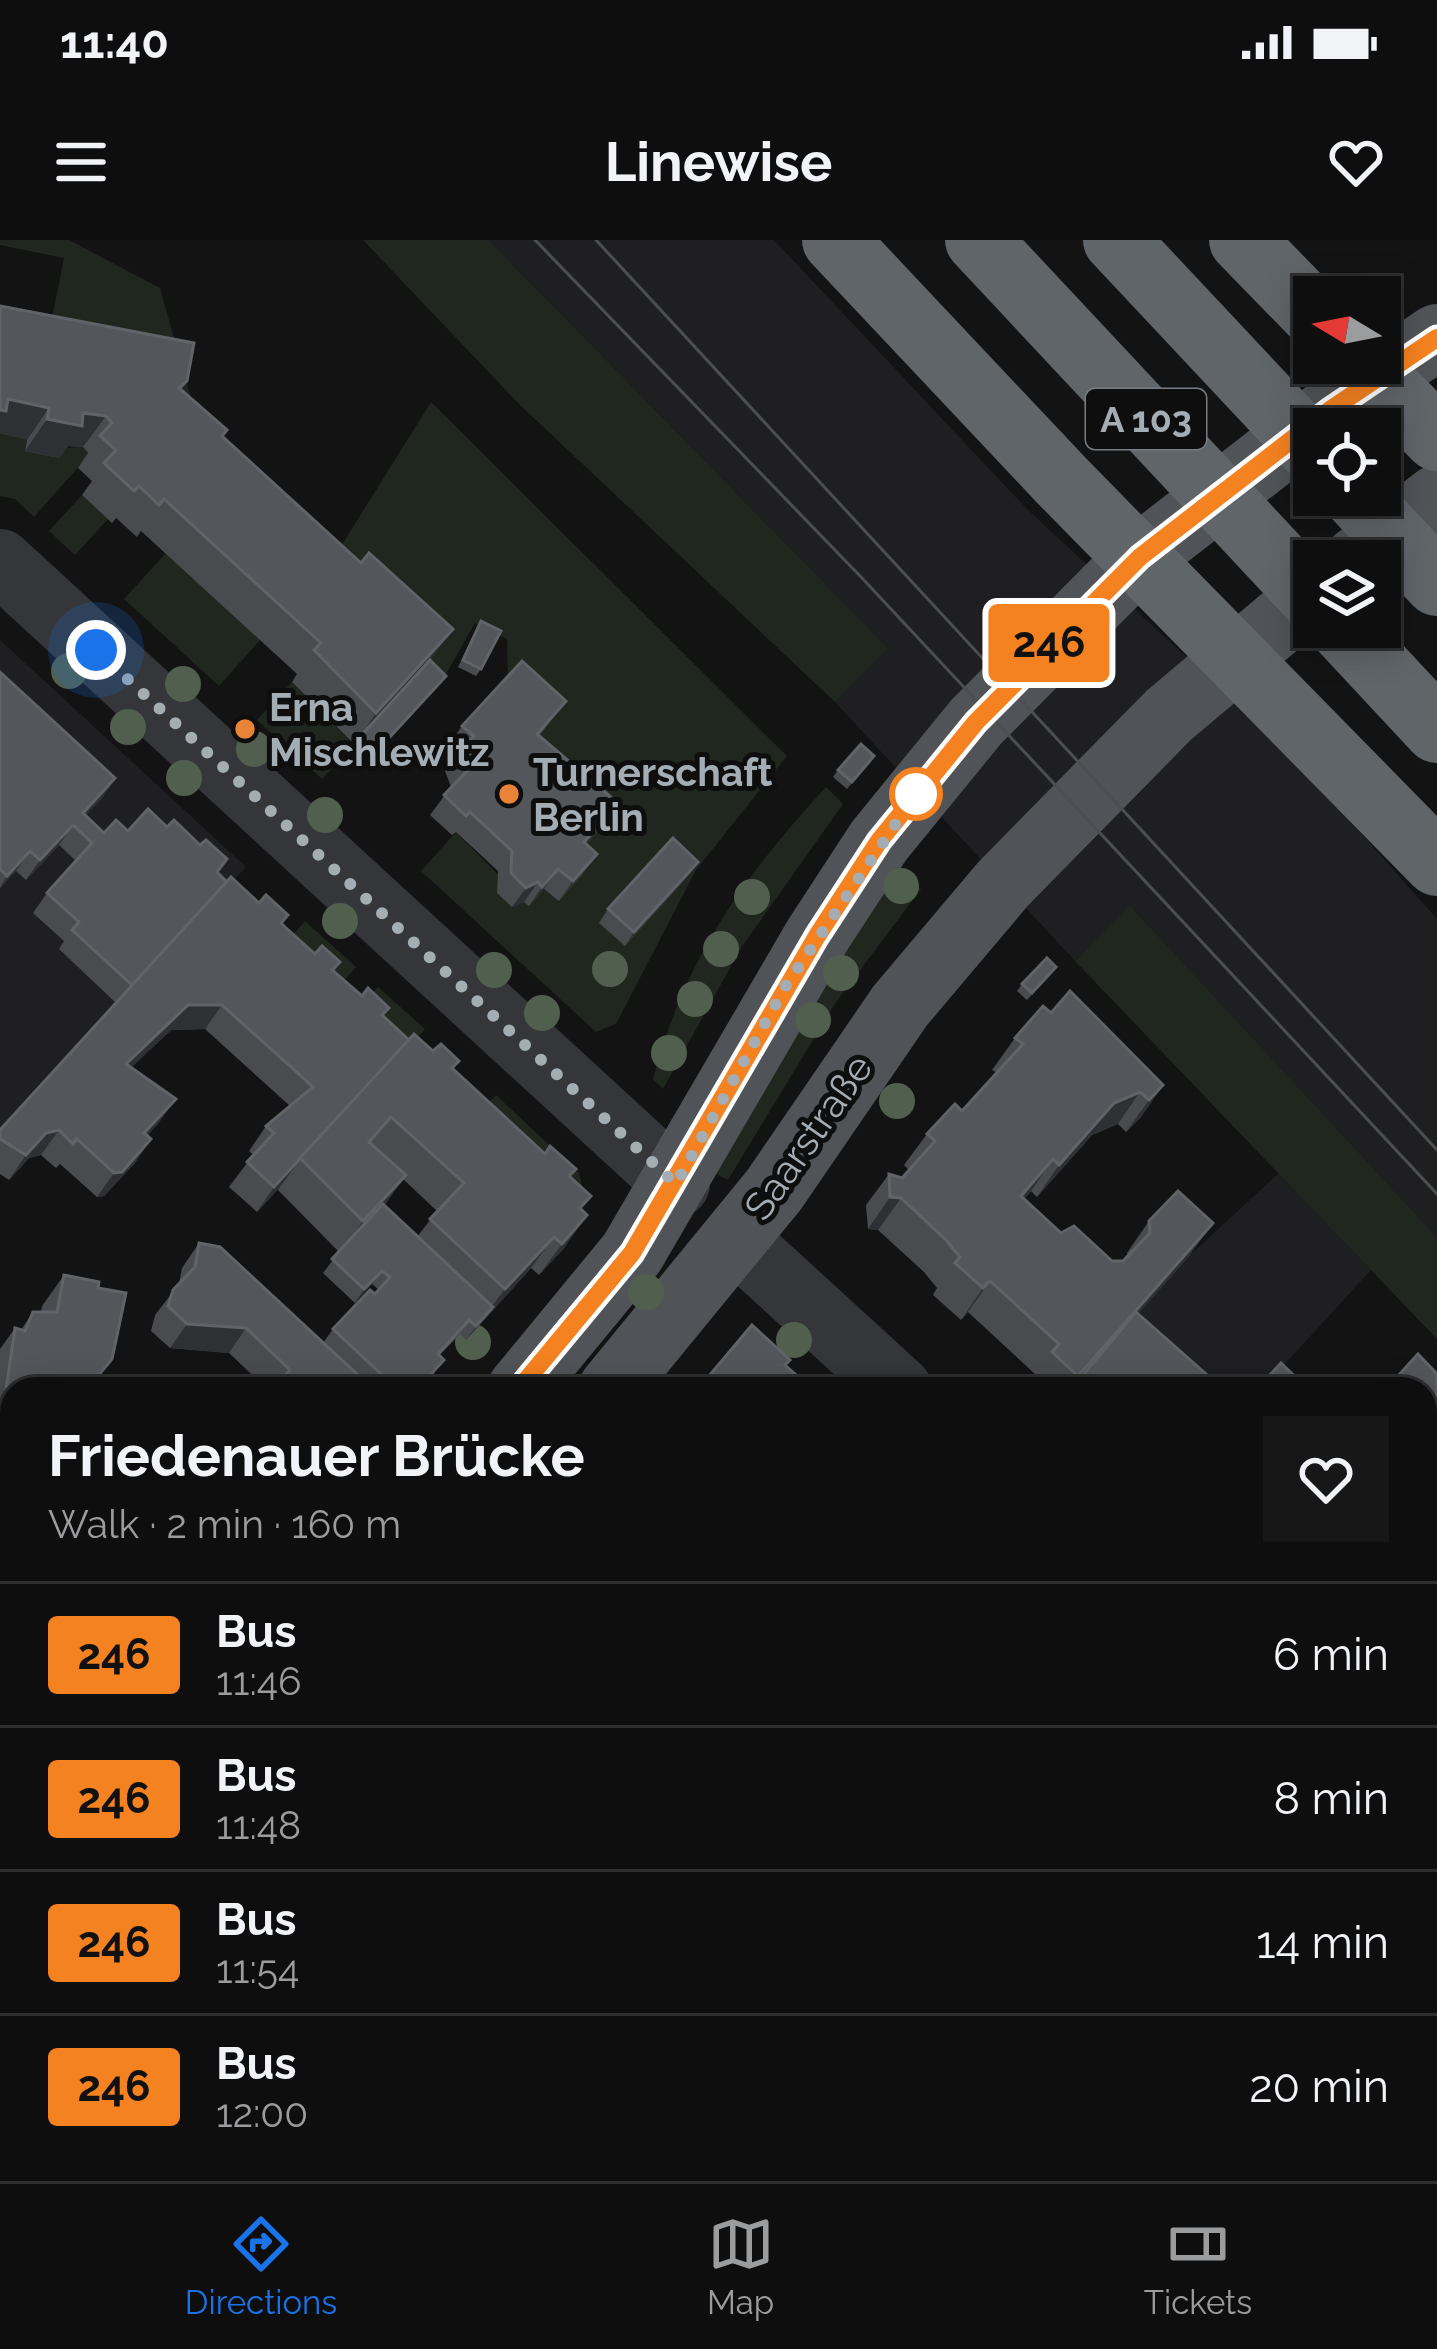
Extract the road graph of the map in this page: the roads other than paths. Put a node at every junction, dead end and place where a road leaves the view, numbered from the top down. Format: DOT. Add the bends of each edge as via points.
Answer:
graph roads {
  1 [pos="835,240"];
  2 [pos="978,240"];
  3 [pos="1116,240"];
  4 [pos="1243,240"];
  5 [pos="1293,292"];
  6 [pos="1437,338"];
  7 [pos="1350,398"];
  8 [pos="1437,438"];
  9 [pos="1437,498"];
  10 [pos="1375,516"];
  11 [pos="1382,540"];
  12 [pos="1140,557"];
  13 [pos="0,562"];
  14 [pos="1293,574"];
  15 [pos="1437,583"];
  16 [pos="1293,611"];
  17 [pos="1361,648"];
  18 [pos="1235,654"];
  19 [pos="1437,730"];
  20 [pos="1437,863"];
  21 [pos="676,1184"];
  22 [pos="735,1239"];
  23 [pos="531,1377"];
  24 [pos="621,1377"];
  25 [pos="886,1377"];
  1 -- 12 [label="highway"];
  2 -- 14 [label="highway, A 103"];
  3 -- 7 [label="highway, A 103"];
  4 -- 5 [label="highway"];
  6 -- 7 [label="main road"];
  7 -- 8 [label="highway"];
  7 -- 12 [label="main road"];
  9 -- 11 [label="main road"];
  10 -- 15 [label="highway"];
  12 -- 18 [label="highway"];
  12 -- 21 [label="main road" via="1042,651 914,797 785,987"];
  13 -- 21 [label="street"];
  16 -- 18 [label="main road, Saarstraße"];
  17 -- 19 [label="highway"];
  18 -- 20 [label="highway"];
  18 -- 22 [label="main road, Saarstraße" via="1003,884 900,1006"];
  21 -- 23 [label="main road" via="591,1308"];
  22 -- 24 [label="main road, Saarstraße"];
  22 -- 25 [label="street"];
}
